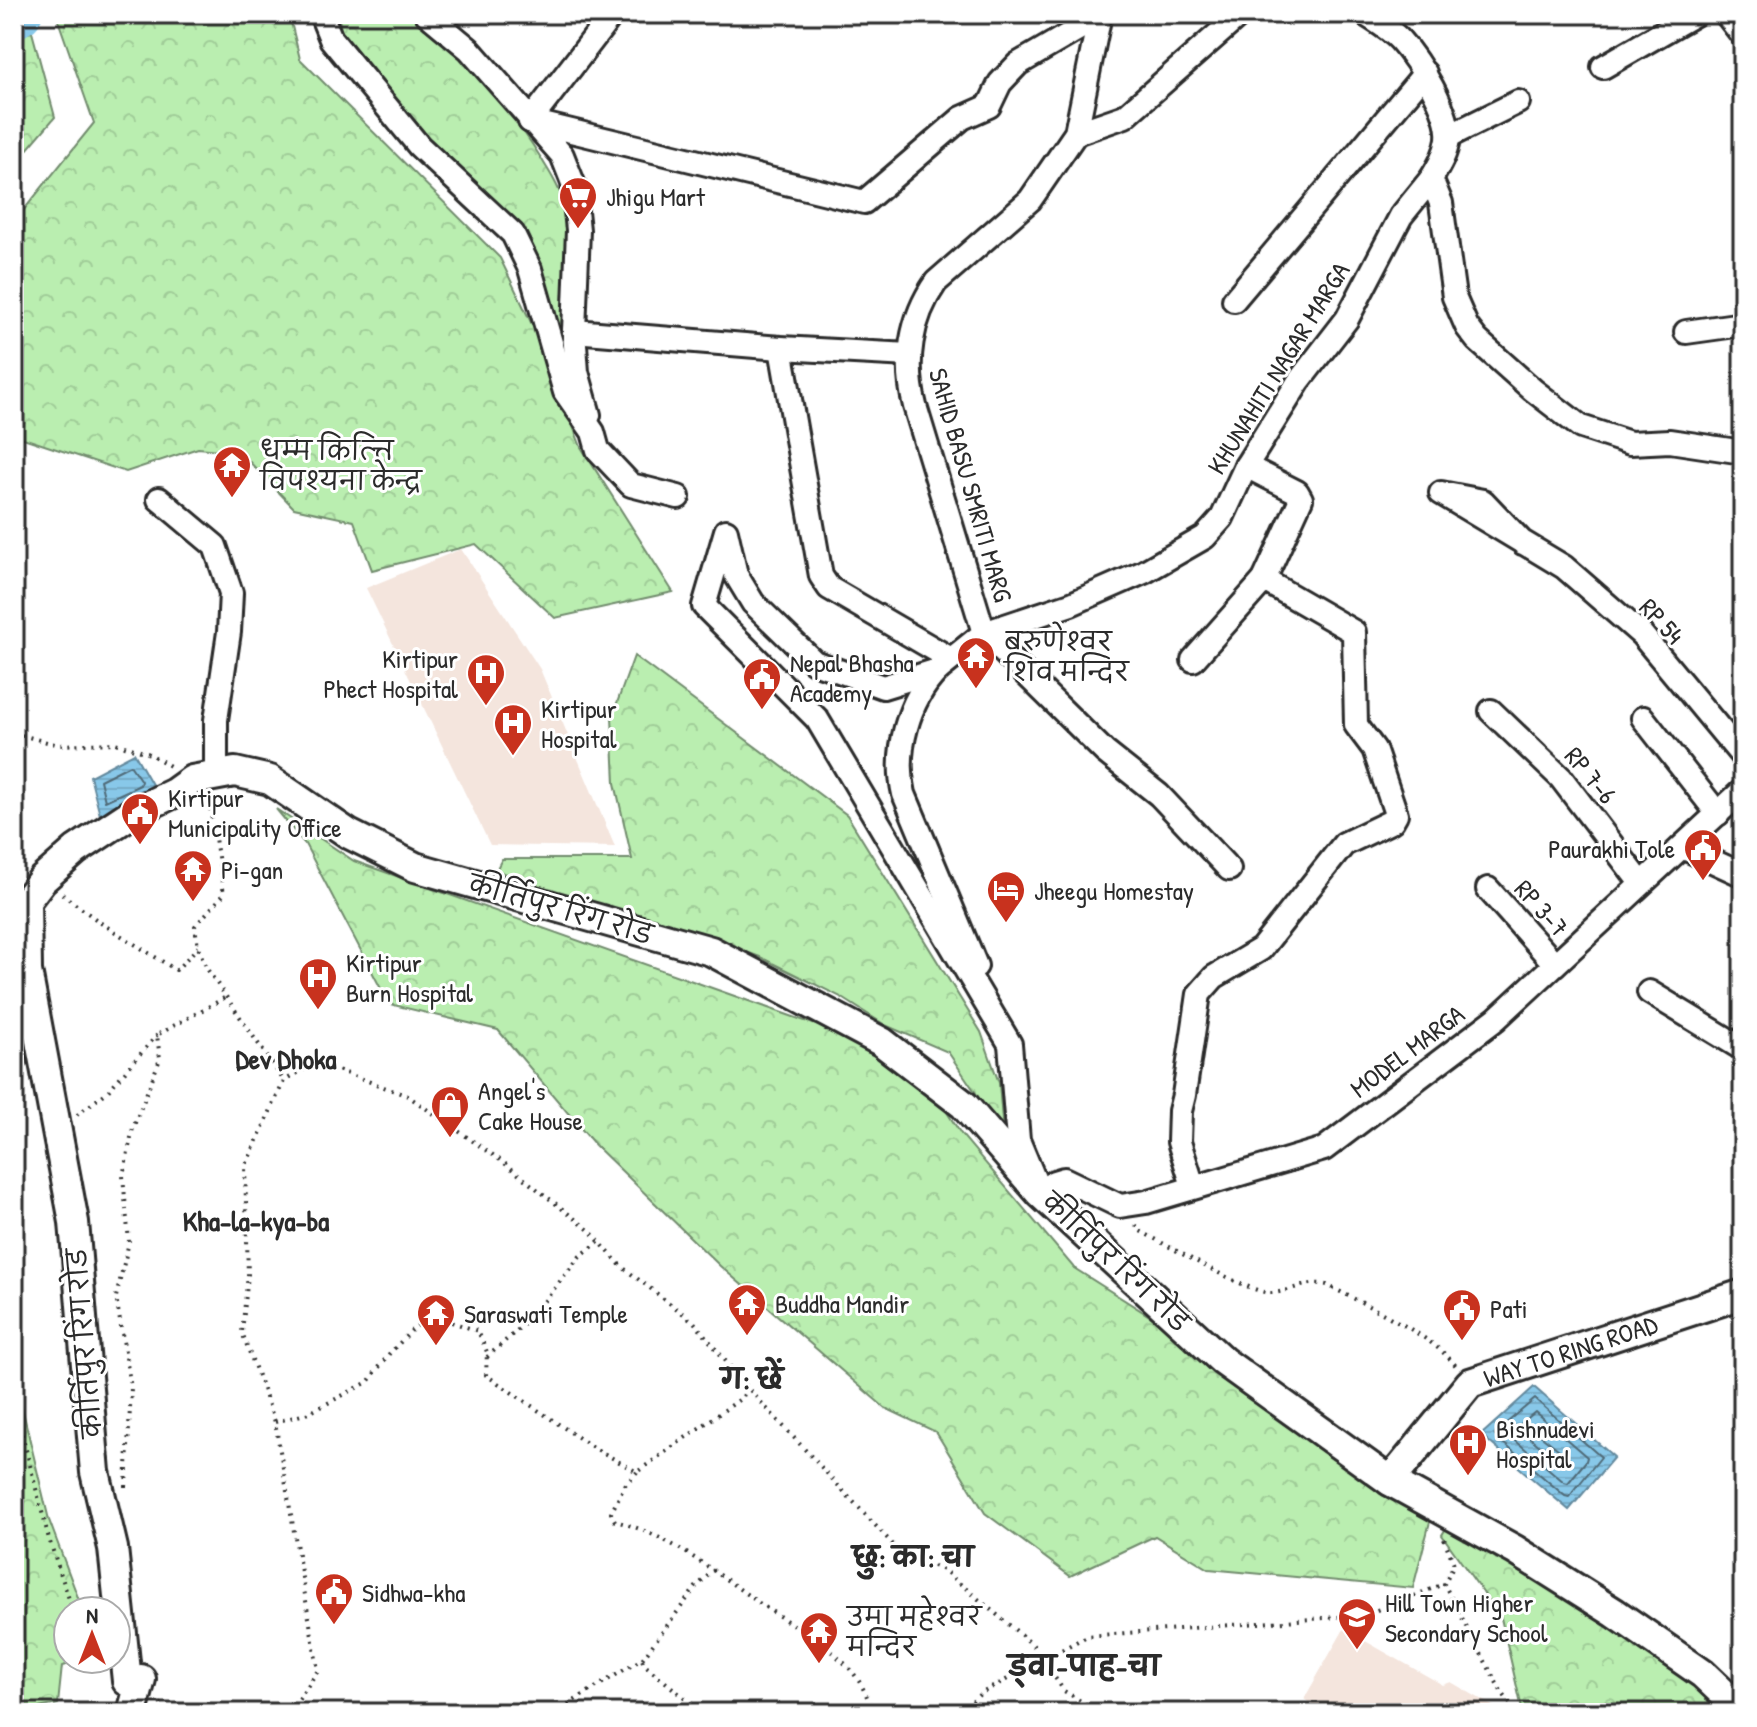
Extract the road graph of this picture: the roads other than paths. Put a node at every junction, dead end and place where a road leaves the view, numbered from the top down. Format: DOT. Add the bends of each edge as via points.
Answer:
graph roads {
  1 [pos="321,14"];
  2 [pos="427,14"];
  3 [pos="1241,14"];
  4 [pos="1365,14"];
  5 [pos="1695,14"];
  6 [pos="1726,14"];
  7 [pos="1098,16"];
  8 [pos="607,21"];
  9 [pos="1743,36"];
  10 [pos="1603,67"];
  11 [pos="1425,73"];
  12 [pos="1518,102"];
  13 [pos="530,121"];
  14 [pos="1076,133"];
  15 [pos="1449,136"];
  16 [pos="1431,179"];
  17 [pos="1234,300"];
  18 [pos="1743,324"];
  19 [pos="574,331"];
  20 [pos="1686,332"];
  21 [pos="781,348"];
  22 [pos="909,355"];
  23 [pos="593,432"];
  24 [pos="1743,452"];
  25 [pos="1246,466"];
  26 [pos="678,497"];
  27 [pos="159,499"];
  28 [pos="1523,543"];
  29 [pos="1264,580"];
  30 [pos="984,633"];
  31 [pos="1193,660"];
  32 [pos="944,664"];
  33 [pos="1491,711"];
  34 [pos="1643,718"];
  35 [pos="1743,757"];
  36 [pos="204,778"];
  37 [pos="1743,790"];
  38 [pos="1718,814"];
  39 [pos="1682,847"];
  40 [pos="1229,869"];
  41 [pos="1743,875"];
  42 [pos="1641,883"];
  43 [pos="1488,889"];
  44 [pos="1555,964"];
  45 [pos="1649,992"];
  46 [pos="1010,1044"];
  47 [pos="1743,1049"];
  48 [pos="1193,1186"];
  49 [pos="1040,1193"];
  50 [pos="1743,1294"];
  51 [pos="1390,1481"];
  52 [pos="1743,1712"];
  53 [pos="132,1713"];
  1 -- 23 [label="street" via="331,39 419,146 513,234 530,269 565,392"];
  2 -- 13 [label="street" via="469,49"];
  3 -- 14 [label="street" via="1125,116"];
  4 -- 11 [label="street" via="1399,38"];
  5 -- 10 [label="street"];
  6 -- 9 [label="street"];
  7 -- 13 [label="street" via="1018,64 1000,83 989,106 962,118 864,202"];
  7 -- 14 [label="street, SAHID BASU SMRITI MARG"];
  8 -- 13 [label="street"];
  11 -- 15 [label="street"];
  11 -- 17 [label="street"];
  12 -- 15 [label="street"];
  13 -- 19 [label="street" via="562,155 573,183 578,230"];
  14 -- 22 [label="street, SAHID BASU SMRITI MARG" via="1030,200 936,282 925,297"];
  15 -- 16 [label="street, KHUNAHITI NAGAR MARGA"];
  16 -- 24 [label="street" via="1441,203 1454,297 1467,327 1533,390 1581,427 1630,443 1670,441"];
  16 -- 25 [label="street, KHUNAHITI NAGAR MARGA" via="1401,216 1347,319 1299,381"];
  18 -- 20 [label="street"];
  19 -- 21 [label="street"];
  19 -- 23 [label="street" via="577,372"];
  21 -- 22 [label="street"];
  21 -- 32 [label="street" via="821,576 829,588"];
  22 -- 30 [label="street, SAHID BASU SMRITI MARG" via="915,406"];
  23 -- 26 [label="street" via="598,450 631,485"];
  25 -- 29 [label="street" via="1301,496"];
  25 -- 30 [label="street, KHUNAHITI NAGAR MARGA" via="1222,518 1205,537 1144,572 1071,604"];
  27 -- 36 [label="street" via="215,546 231,593"];
  28 -- 35 [label="street, RP 54" via="1564,567 1642,635"];
  29 -- 31 [label="street"];
  29 -- 48 [label="street" via="1354,632 1356,725 1374,749 1396,814 1392,821 1344,844 1261,949 1214,977 1199,994 1179,1142"];
  30 -- 32 [label="street, SAHID BASU SMRITI MARG"];
  30 -- 40 [label="street" via="1105,752 1159,795"];
  32 -- 46 [label="street" via="922,686 901,745 899,771 904,794"];
  32 -- 46 [label="street, SAHID BASU SMRITI MARG" via="883,687 814,662 753,603 736,575 726,531 704,606 817,719"];
  33 -- 42 [label="street, RP 7-6" via="1561,778"];
  34 -- 38 [label="street"];
  36 -- 49 [label="street, कीर्तिपुर रिंग रोड" via="235,772 270,780 349,834 415,867 711,951 882,1042 964,1105"];
  36 -- 53 [label="street, कीर्तिपुर रिंग रोड" via="132,813 76,850 26,901 27,971 74,1222 95,1472 113,1548 127,1681 141,1679"];
  37 -- 38 [label="street, MODEL MARGA"];
  38 -- 39 [label="street, MODEL MARGA"];
  39 -- 41 [label="street"];
  39 -- 42 [label="street, MODEL MARGA"];
  42 -- 44 [label="street, MODEL MARGA"];
  43 -- 44 [label="street, RP 3-7"];
  44 -- 48 [label="street, MODEL MARGA" via="1496,1019 1324,1149"];
  45 -- 47 [label="street"];
  46 -- 49 [label="street, SAHID BASU SMRITI MARG" via="1018,1140"];
  48 -- 49 [label="street, MODEL MARGA" via="1120,1206 1064,1179"];
  49 -- 51 [label="street, कीर्तिपुर रिंग रोड" via="1223,1361"];
  50 -- 51 [label="street, WAY TO RING ROAD" via="1470,1383"];
  51 -- 52 [label="street, कीर्तिपुर रिंग रोड" via="1615,1613 1703,1674"];
}
